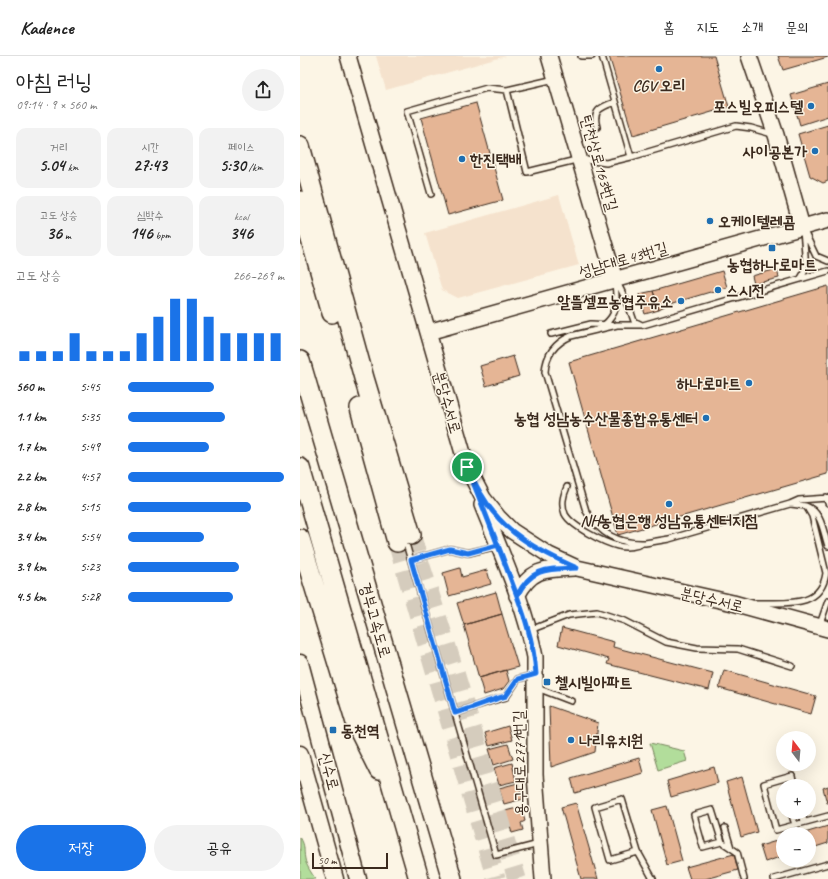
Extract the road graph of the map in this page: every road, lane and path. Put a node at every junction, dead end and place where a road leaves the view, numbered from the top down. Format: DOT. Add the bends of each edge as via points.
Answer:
graph roads {
  1 [pos="348,56"];
  2 [pos="549,56"];
  3 [pos="581,56"];
  4 [pos="592,56"];
  5 [pos="602,56"];
  6 [pos="749,56"];
  7 [pos="556,78"];
  8 [pos="507,90"];
  9 [pos="615,102"];
  10 [pos="597,127"];
  11 [pos="776,135"];
  12 [pos="300,146"];
  13 [pos="631,157"];
  14 [pos="580,159"];
  15 [pos="431,194"];
  16 [pos="300,201"];
  17 [pos="828,220"];
  18 [pos="802,227"];
  19 [pos="828,261"];
  20 [pos="828,271"];
  21 [pos="800,279"];
  22 [pos="615,280"];
  23 [pos="604,325"];
  24 [pos="643,325"];
  25 [pos="617,326"];
  26 [pos="428,332"];
  27 [pos="551,334"];
  28 [pos="300,362"];
  29 [pos="467,467"];
  30 [pos="300,468"];
  31 [pos="567,487"];
  32 [pos="827,499"];
  33 [pos="790,504"];
  34 [pos="806,506"];
  35 [pos="300,539"];
  36 [pos="405,541"];
  37 [pos="645,543"];
  38 [pos="498,545"];
  39 [pos="828,546"];
  40 [pos="411,560"];
  41 [pos="577,568"];
  42 [pos="517,596"];
  43 [pos="828,601"];
  44 [pos="733,603"];
  45 [pos="825,627"];
  46 [pos="529,630"];
  47 [pos="300,663"];
  48 [pos="792,666"];
  49 [pos="536,681"];
  50 [pos="571,701"];
  51 [pos="455,713"];
  52 [pos="300,754"];
  53 [pos="782,779"];
  54 [pos="793,779"];
  55 [pos="776,781"];
  56 [pos="399,809"];
  57 [pos="828,816"];
  58 [pos="793,819"];
  59 [pos="803,819"];
  60 [pos="804,822"];
  61 [pos="794,825"];
  62 [pos="725,828"];
  63 [pos="722,842"];
  64 [pos="540,843"];
  65 [pos="731,848"];
  66 [pos="638,852"];
  67 [pos="828,864"];
  68 [pos="335,879"];
  69 [pos="358,879"];
  70 [pos="419,879"];
  71 [pos="452,879"];
  72 [pos="543,879"];
  73 [pos="653,879"];
  74 [pos="744,879"];
  75 [pos="774,879"];
  1 -- 26 [label="street, 분당수서로"];
  2 -- 7 [label="street, 탄천상로163번길"];
  3 -- 4 [label="lane"];
  5 -- 9 [label="lane"];
  6 -- 11 [label="street"];
  7 -- 8 [label="lane"];
  7 -- 14 [label="street, 탄천상로163번길"];
  8 -- 14 [label="lane" via="527,172"];
  8 -- 15 [label="lane" via="487,88 407,112"];
  9 -- 10 [label="lane" via="601,107 597,112"];
  9 -- 13 [label="lane"];
  11 -- 13 [label="lane" via="736,126"];
  11 -- 18 [label="street"];
  12 -- 36 [label="highway" via="362,370"];
  13 -- 14 [label="lane" via="606,163"];
  14 -- 22 [label="street, 탄천상로163번길"];
  16 -- 36 [label="highway"];
  17 -- 18 [label="street, 성남대로43번길"];
  18 -- 19 [label="lane" via="816,256"];
  18 -- 21 [label="lane" via="805,274"];
  18 -- 22 [label="street, 성남대로43번길"];
  20 -- 21 [label="lane"];
  21 -- 24 [label="lane"];
  22 -- 23 [label="lane" via="615,312"];
  22 -- 24 [label="lane" via="634,321"];
  22 -- 26 [label="street, 성남대로43번길"];
  23 -- 25 [label="lane"];
  23 -- 27 [label="lane" via="591,324"];
  24 -- 25 [label="lane"];
  25 -- 37 [label="lane" via="564,339 551,351 546,372 586,511 598,528 611,537 632,543"];
  26 -- 29 [label="street, 분당수서로"];
  28 -- 71 [label="highway, 경부고속도로"];
  29 -- 38 [label="street, 용구대로2771번길"];
  29 -- 41 [label="street, 분당수서로" via="483,498 512,531 549,555"];
  30 -- 56 [label="highway, 경부고속도로"];
  31 -- 37 [label="lane" via="563,495 563,505 566,515 573,523 618,547 632,547"];
  32 -- 33 [label="lane" via="799,500"];
  33 -- 34 [label="lane"];
  33 -- 37 [label="lane" via="668,539"];
  34 -- 39 [label="lane" via="814,509 818,515"];
  34 -- 44 [label="lane" via="812,516 826,573 822,588 811,598 793,603"];
  35 -- 56 [label="highway" via="356,726"];
  36 -- 40 [label="lane"];
  38 -- 40 [label="lane" via="468,553 450,549"];
  38 -- 42 [label="street, 용구대로2771번길"];
  40 -- 51 [label="lane"];
  41 -- 42 [label="street" via="545,570 533,574 526,580"];
  41 -- 44 [label="street, 분당수서로"];
  42 -- 46 [label="street, 용구대로2771번길"];
  43 -- 45 [label="lane"];
  44 -- 45 [label="street, 분당수서로"];
  46 -- 48 [label="lane" via="569,615 597,612 625,620 666,642 697,648 738,649"];
  46 -- 49 [label="street, 용구대로2771번길" via="535,657"];
  47 -- 69 [label="main road, 신수로"];
  49 -- 50 [label="lane"];
  49 -- 51 [label="lane" via="518,679 506,696"];
  49 -- 64 [label="street, 용구대로2771번길" via="534,775"];
  51 -- 64 [label="lane" via="496,855"];
  52 -- 68 [label="main road, 신수로"];
  53 -- 54 [label="lane" via="792,776"];
  55 -- 61 [label="lane" via="764,784 776,830"];
  56 -- 70 [label="highway, 경부고속도로"];
  57 -- 60 [label="lane"];
  58 -- 61 [label="lane"];
  59 -- 60 [label="lane"];
  60 -- 61 [label="lane"];
  62 -- 65 [label="lane"];
  63 -- 63 [label="lane" via="712,810 694,815 703,847"];
  63 -- 65 [label="lane"];
  64 -- 72 [label="street, 용구대로2771번길"];
  65 -- 74 [label="lane" via="737,852"];
  66 -- 66 [label="lane" via="622,799 595,807 610,860"];
  66 -- 73 [label="lane"];
  67 -- 75 [label="lane"];
}
